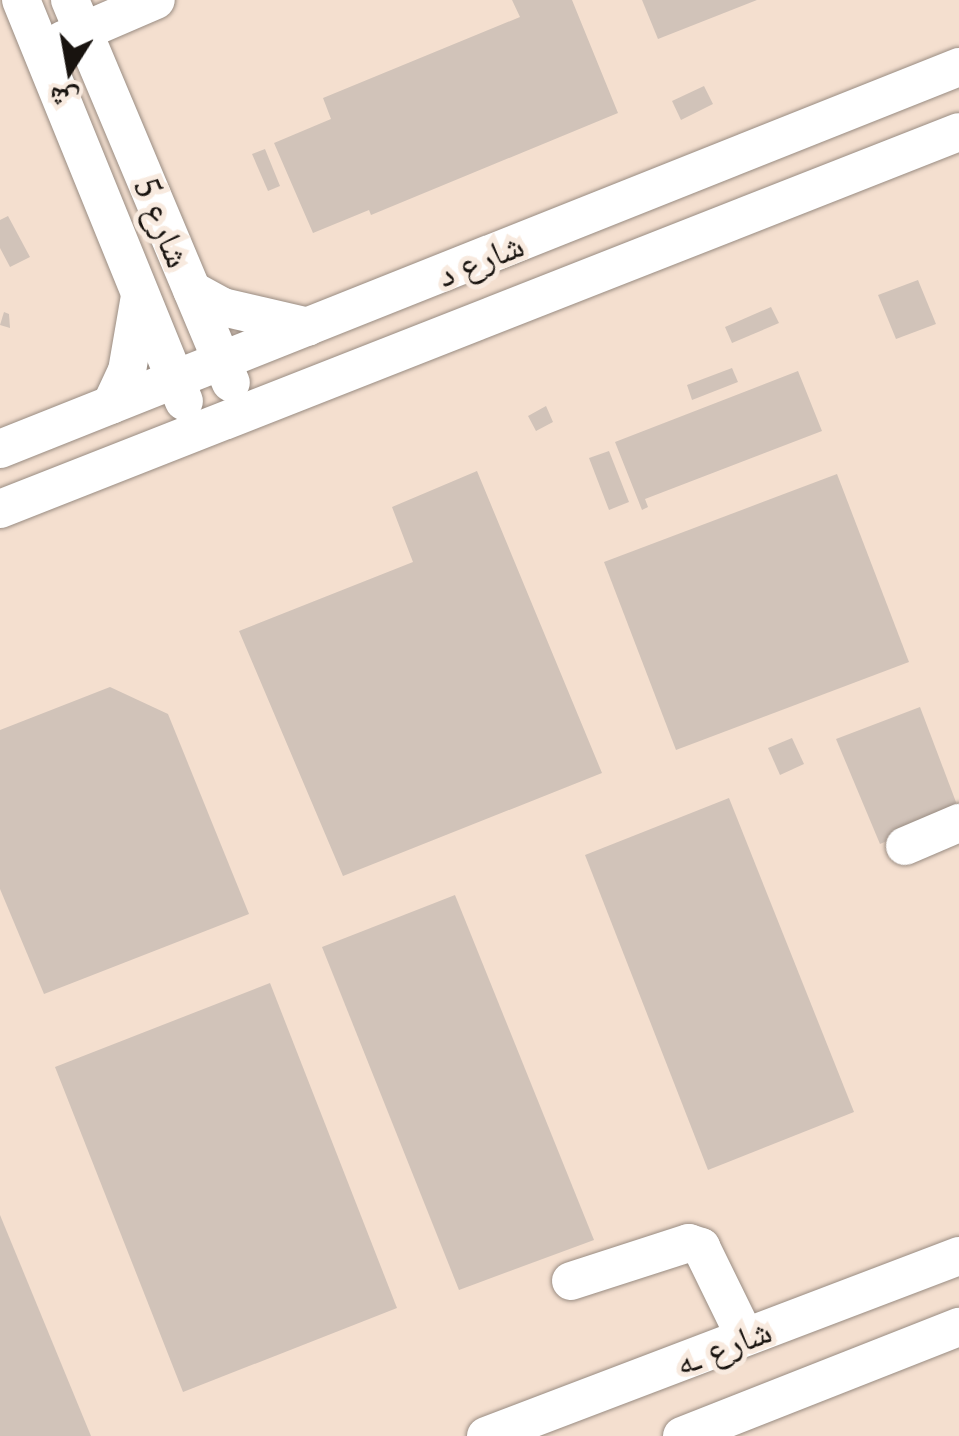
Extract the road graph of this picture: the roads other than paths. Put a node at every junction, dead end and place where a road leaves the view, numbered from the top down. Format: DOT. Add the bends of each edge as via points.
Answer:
graph roads {
  1 [pos="156,0"];
  2 [pos="32,3"];
  3 [pos="76,16"];
  4 [pos="42,49"];
  5 [pos="959,67"];
  6 [pos="959,132"];
  7 [pos="192,290"];
  8 [pos="141,293"];
  9 [pos="308,327"];
  10 [pos="222,362"];
  11 [pos="176,381"];
  12 [pos="112,406"];
  13 [pos="244,413"];
  14 [pos="196,431"];
  15 [pos="0,449"];
  16 [pos="0,509"];
  17 [pos="959,824"];
  18 [pos="905,846"];
  19 [pos="959,1256"];
  20 [pos="571,1282"];
  21 [pos="959,1327"];
  22 [pos="744,1338"];
  23 [pos="504,1433"];
  24 [pos="682,1436"];
  1 -- 3 [label="street"];
  2 -- 4 [label="street, شارع 5"];
  3 -- 4 [label="street"];
  3 -- 7 [label="street, شارع 5"];
  4 -- 8 [label="street, شارع 5"];
  5 -- 9 [label="street, شارع د"];
  6 -- 13 [label="street, شارع د"];
  7 -- 9 [label="street" via="223,308"];
  7 -- 10 [label="street, شارع 5"];
  8 -- 11 [label="street, شارع 5"];
  8 -- 12 [label="street" via="127,371"];
  9 -- 10 [label="street, شارع د"];
  10 -- 11 [label="street, شارع د"];
  10 -- 13 [label="street, شارع 5"];
  11 -- 12 [label="street, شارع د"];
  11 -- 14 [label="street, شارع 5"];
  12 -- 15 [label="street, شارع د"];
  13 -- 14 [label="street, شارع د"];
  14 -- 16 [label="street, شارع د"];
  17 -- 18 [label="street"];
  19 -- 22 [label="street, شارع ـه"];
  20 -- 22 [label="street" via="690,1243 701,1246"];
  21 -- 24 [label="street, شارع ـه"];
  22 -- 23 [label="street, شارع ـه"];
}
